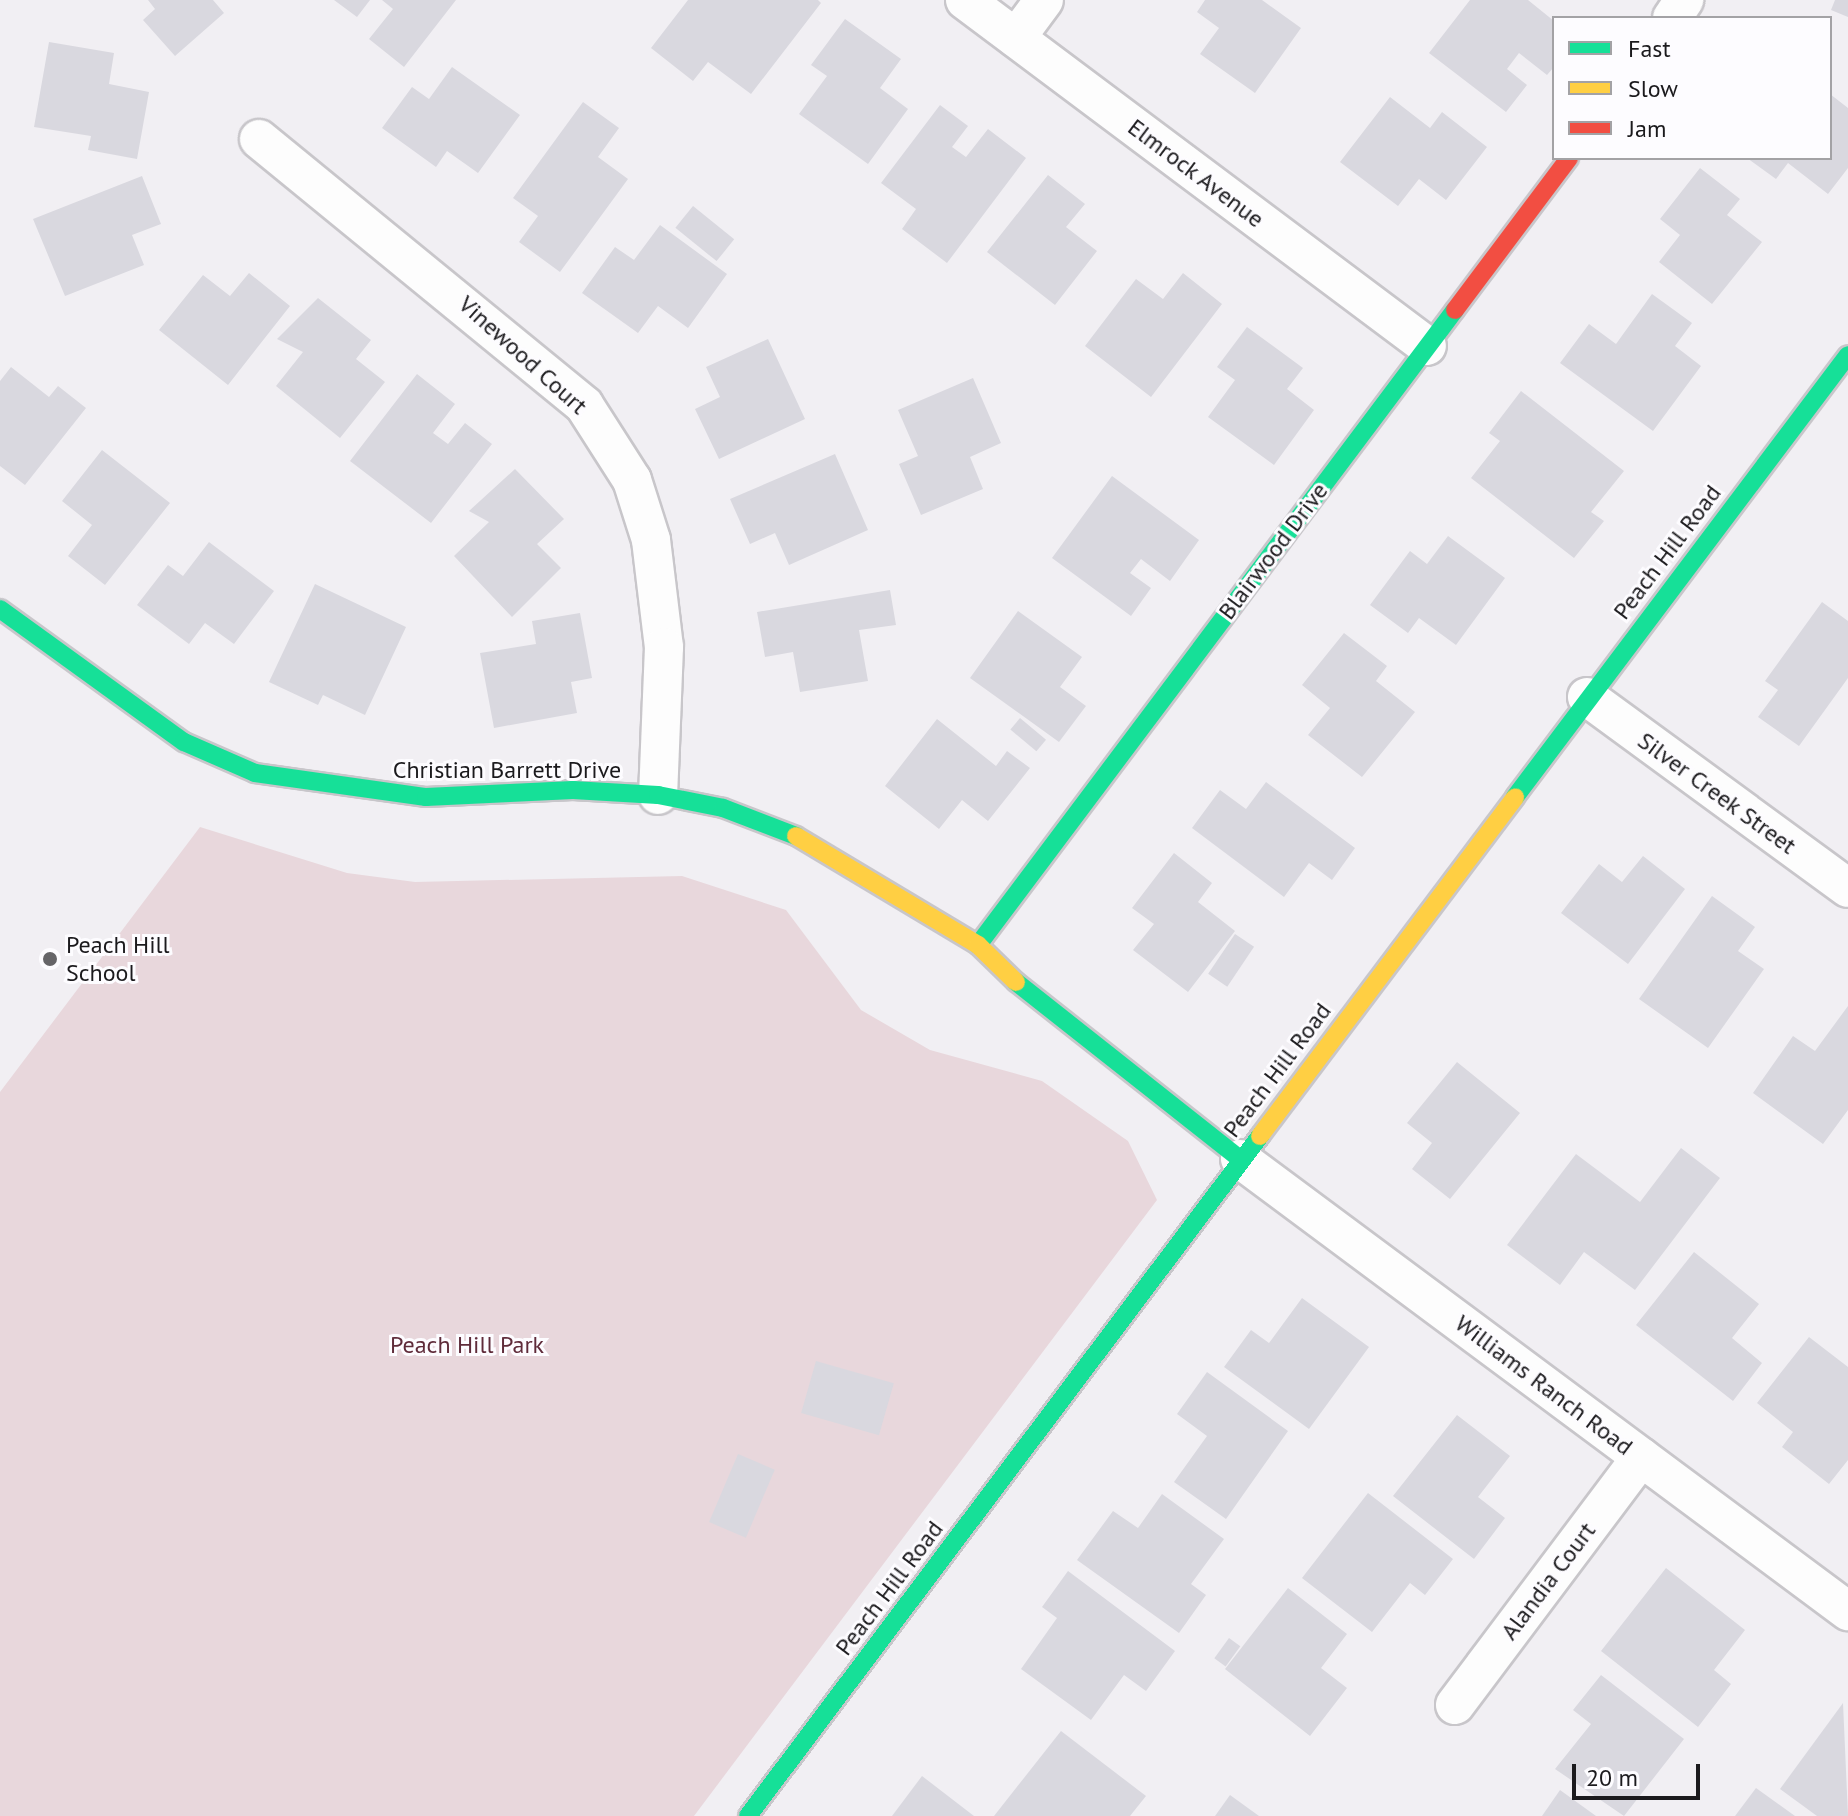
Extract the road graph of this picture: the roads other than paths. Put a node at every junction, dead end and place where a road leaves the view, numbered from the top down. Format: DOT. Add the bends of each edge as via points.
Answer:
graph roads {
  1 [pos="965,0"];
  2 [pos="1044,0"];
  3 [pos="1016,38"];
  4 [pos="259,139"];
  5 [pos="1567,160"];
  6 [pos="1427,346"];
  7 [pos="1848,355"];
  8 [pos="0,609"];
  9 [pos="1587,697"];
  10 [pos="658,795"];
  11 [pos="1848,888"];
  12 [pos="978,945"];
  13 [pos="1240,1159"];
  14 [pos="1641,1457"];
  15 [pos="1848,1611"];
  16 [pos="1455,1705"];
  17 [pos="748,1816"];
  1 -- 3 [label="street, Elmrock Avenue"];
  2 -- 3 [label="street"];
  3 -- 6 [label="street, Elmrock Avenue"];
  4 -- 10 [label="street, Vinewood Court" via="584,405 632,480 651,540 664,647"];
  5 -- 6 [label="street, Blairwood Drive"];
  6 -- 12 [label="street, Blairwood Drive"];
  7 -- 9 [label="street, Peach Hill Road"];
  8 -- 10 [label="street, Christian Barrett Drive" via="184,742 255,773 426,797 573,790"];
  9 -- 11 [label="street, Silver Creek Street"];
  9 -- 13 [label="street, Peach Hill Road"];
  10 -- 12 [label="street, Christian Barrett Drive" via="723,808 816,843"];
  12 -- 13 [label="street, Christian Barrett Drive" via="1053,1018"];
  13 -- 14 [label="street, Williams Ranch Road"];
  13 -- 17 [label="street, Peach Hill Road"];
  14 -- 15 [label="street, Williams Ranch Road"];
  14 -- 16 [label="street, Alandia Court"];
}
